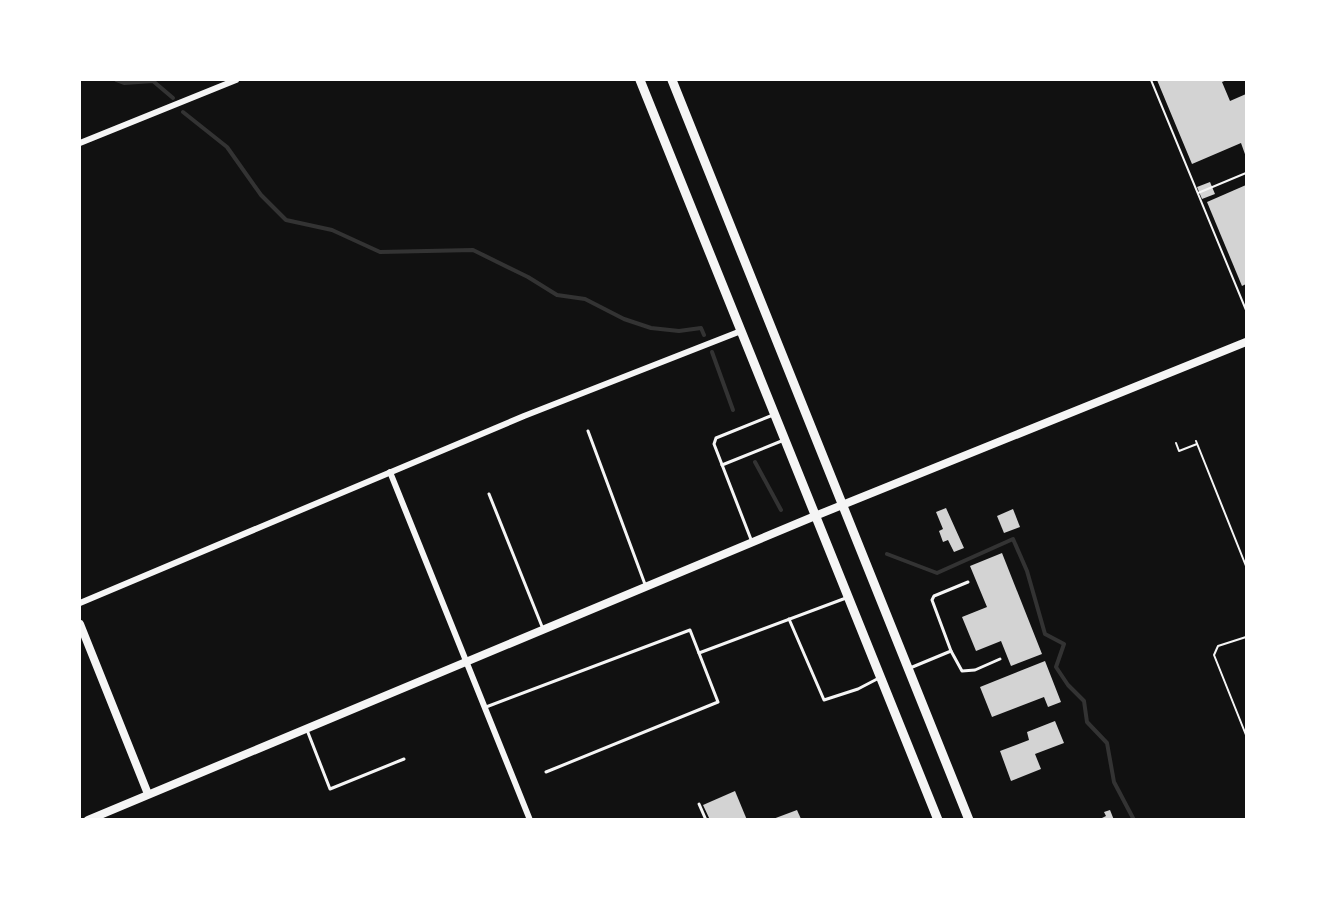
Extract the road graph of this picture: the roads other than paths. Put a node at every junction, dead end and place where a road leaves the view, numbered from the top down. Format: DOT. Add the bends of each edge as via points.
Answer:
graph roads {
  1 [pos="236,80"];
  2 [pos="640,80"];
  3 [pos="672,80"];
  4 [pos="80,143"];
  5 [pos="741,331"];
  6 [pos="1246,342"];
  7 [pos="775,415"];
  8 [pos="588,431"];
  9 [pos="785,439"];
  10 [pos="722,465"];
  11 [pos="390,472"];
  12 [pos="489,494"];
  13 [pos="844,504"];
  14 [pos="815,516"];
  15 [pos="752,543"];
  16 [pos="968,582"];
  17 [pos="647,588"];
  18 [pos="848,597"];
  19 [pos="80,603"];
  20 [pos="789,619"];
  21 [pos="80,624"];
  22 [pos="543,631"];
  23 [pos="951,651"];
  24 [pos="699,653"];
  25 [pos="1000,659"];
  26 [pos="468,662"];
  27 [pos="908,669"];
  28 [pos="880,677"];
  29 [pos="486,707"];
  30 [pos="306,728"];
  31 [pos="405,759"];
  32 [pos="546,772"];
  33 [pos="148,794"];
  34 [pos="699,804"];
  35 [pos="88,819"];
  36 [pos="530,819"];
  37 [pos="706,819"];
  38 [pos="938,819"];
  39 [pos="969,819"];
  1 -- 4 [label="street"];
  2 -- 5 [label="main road"];
  3 -- 13 [label="main road"];
  5 -- 7 [label="main road"];
  5 -- 11 [label="street"];
  6 -- 13 [label="street"];
  7 -- 9 [label="main road"];
  7 -- 10 [label="lane" via="716,438 714,444"];
  8 -- 17 [label="lane"];
  9 -- 10 [label="lane"];
  9 -- 14 [label="main road"];
  10 -- 15 [label="lane"];
  11 -- 19 [label="street"];
  11 -- 26 [label="street"];
  12 -- 22 [label="lane"];
  13 -- 14 [label="street"];
  13 -- 27 [label="main road"];
  14 -- 15 [label="street"];
  14 -- 18 [label="main road"];
  15 -- 17 [label="street"];
  16 -- 23 [label="lane" via="932,600"];
  17 -- 22 [label="street"];
  18 -- 20 [label="lane"];
  18 -- 28 [label="main road"];
  20 -- 24 [label="lane"];
  20 -- 28 [label="lane" via="824,700"];
  21 -- 33 [label="street"];
  22 -- 26 [label="street"];
  23 -- 25 [label="lane" via="962,671"];
  23 -- 27 [label="lane"];
  24 -- 29 [label="lane" via="690,630"];
  24 -- 32 [label="lane" via="718,702"];
  26 -- 29 [label="street"];
  26 -- 30 [label="street"];
  27 -- 39 [label="main road"];
  28 -- 38 [label="main road"];
  29 -- 36 [label="street"];
  30 -- 31 [label="lane" via="330,789"];
  30 -- 33 [label="street"];
  33 -- 35 [label="street"];
  34 -- 37 [label="lane"];
}
